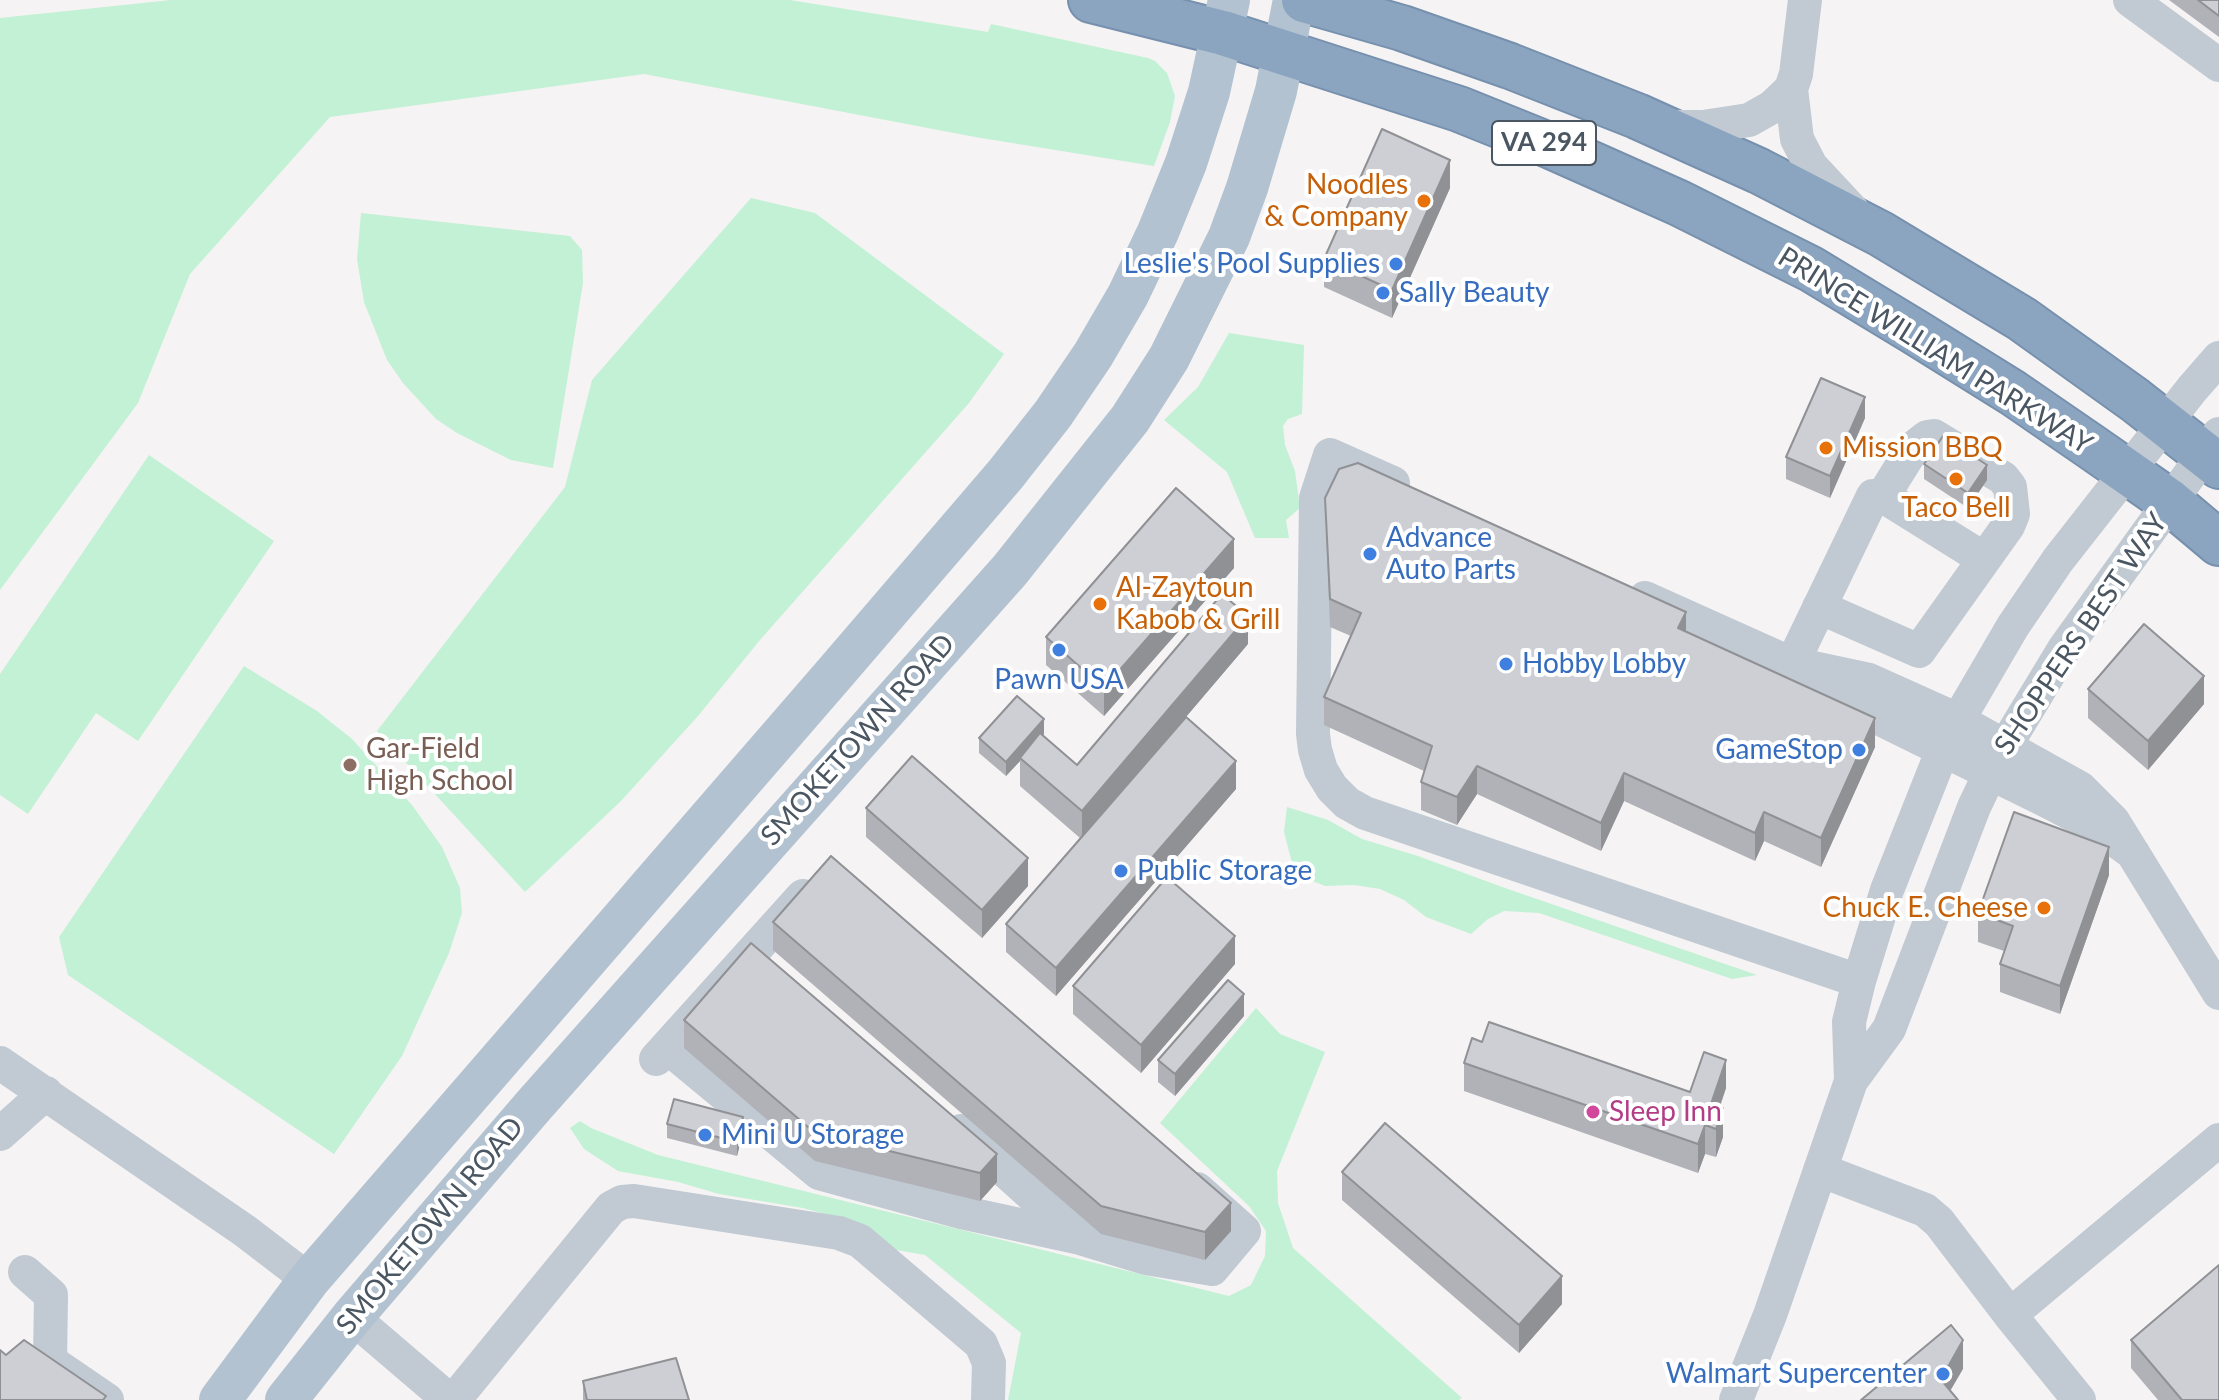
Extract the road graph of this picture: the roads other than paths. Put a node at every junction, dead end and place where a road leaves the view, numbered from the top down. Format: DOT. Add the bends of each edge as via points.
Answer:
graph roads {
  1 [pos="1091,0"];
  2 [pos="1294,0"];
  3 [pos="1304,0"];
  4 [pos="1805,0"];
  5 [pos="2130,0"];
  6 [pos="1226,16"];
  7 [pos="1285,52"];
  8 [pos="2219,65"];
  9 [pos="1791,89"];
  10 [pos="1661,127"];
  11 [pos="1870,228"];
  12 [pos="2219,358"];
  13 [pos="2165,424"];
  14 [pos="2214,451"];
  15 [pos="2127,471"];
  16 [pos="1420,496"];
  17 [pos="1883,496"];
  18 [pos="2169,501"];
  19 [pos="2219,543"];
  20 [pos="1984,559"];
  21 [pos="1616,585"];
  22 [pos="1819,607"];
  23 [pos="1792,664"];
  24 [pos="1950,735"];
  25 [pos="1997,759"];
  26 [pos="827,869"];
  27 [pos="1859,981"];
  28 [pos="2219,993"];
  29 [pos="0,1063"];
  30 [pos="1851,1081"];
  31 [pos="46,1093"];
  32 [pos="692,1105"];
  33 [pos="735,1105"];
  34 [pos="939,1112"];
  35 [pos="0,1134"];
  36 [pos="2219,1140"];
  37 [pos="1172,1167"];
  38 [pos="1820,1170"];
  39 [pos="1080,1238"];
  40 [pos="25,1272"];
  41 [pos="309,1280"];
  42 [pos="2010,1315"];
  43 [pos="352,1317"];
  44 [pos="107,1400"];
  45 [pos="220,1400"];
  46 [pos="286,1400"];
  47 [pos="451,1400"];
  48 [pos="988,1400"];
  49 [pos="1736,1400"];
  50 [pos="2079,1400"];
  1 -- 6 [label="highway, PRINCE WILLIAM PARKWAY / VA 294"];
  2 -- 7 [label="main road, SMOKETOWN ROAD"];
  3 -- 10 [label="highway, VA 294" via="1470,52"];
  4 -- 9 [label="street"];
  5 -- 8 [label="street"];
  6 -- 7 [label="highway, PRINCE WILLIAM PARKWAY / VA 294"];
  6 -- 41 [label="main road, SMOKETOWN ROAD" via="1209,92 1158,232 1128,295 1053,414"];
  7 -- 15 [label="highway, PRINCE WILLIAM PARKWAY / VA 294" via="1459,109 1551,146 1792,259 2001,385"];
  7 -- 43 [label="main road, SMOKETOWN ROAD" via="1229,237 1169,358 1105,454 1010,570 543,1094"];
  9 -- 10 [label="street" via="1749,120"];
  9 -- 11 [label="street" via="1797,139 1805,157"];
  10 -- 11 [label="highway, VA 294"];
  11 -- 13 [label="highway, VA 294" via="2022,319"];
  12 -- 13 [label="street, SHOPPERS BEST WAY"];
  13 -- 14 [label="highway, VA 294"];
  13 -- 15 [label="street, SHOPPERS BEST WAY"];
  14 -- 18 [label="street, SHOPPERS BEST WAY"];
  15 -- 18 [label="highway, PRINCE WILLIAM PARKWAY / VA 294"];
  15 -- 24 [label="street, SHOPPERS BEST WAY" via="2013,626"];
  16 -- 27 [label="street" via="1330,455 1316,498 1313,734 1321,770 1332,788 1365,813"];
  17 -- 20 [label="street"];
  17 -- 20 [label="street" via="1919,442 1943,438 2010,487 2013,514"];
  17 -- 22 [label="street" via="1873,496"];
  18 -- 19 [label="highway, PRINCE WILLIAM PARKWAY / VA 294"];
  18 -- 25 [label="street, SHOPPERS BEST WAY" via="2064,649"];
  20 -- 22 [label="street" via="1919,651"];
  21 -- 23 [label="street"];
  22 -- 23 [label="street"];
  23 -- 24 [label="street" via="1869,680"];
  24 -- 25 [label="street"];
  24 -- 27 [label="street, SHOPPERS BEST WAY" via="1887,890"];
  25 -- 28 [label="street" via="2133,853"];
  25 -- 30 [label="street, SHOPPERS BEST WAY" via="1889,1029"];
  26 -- 33 [label="street" via="764,963 662,1053"];
  27 -- 30 [label="street, SHOPPERS BEST WAY" via="1849,1022"];
  29 -- 31 [label="street"];
  30 -- 38 [label="street, SHOPPERS BEST WAY"];
  31 -- 35 [label="street"];
  31 -- 41 [label="street"];
  32 -- 33 [label="street"];
  33 -- 39 [label="street" via="819,1173"];
  34 -- 39 [label="street"];
  36 -- 42 [label="street"];
  37 -- 39 [label="street" via="1244,1231 1212,1269 1146,1258"];
  38 -- 42 [label="street" via="1925,1210"];
  38 -- 49 [label="street, SHOPPERS BEST WAY"];
  40 -- 44 [label="street" via="51,1295 50,1361"];
  41 -- 43 [label="main road"];
  41 -- 45 [label="main road, SMOKETOWN ROAD"];
  42 -- 50 [label="street"];
  43 -- 46 [label="main road, SMOKETOWN ROAD"];
  43 -- 47 [label="street"];
  47 -- 48 [label="street" via="611,1208 634,1201 839,1233 860,1241 981,1344 989,1363"];
}
